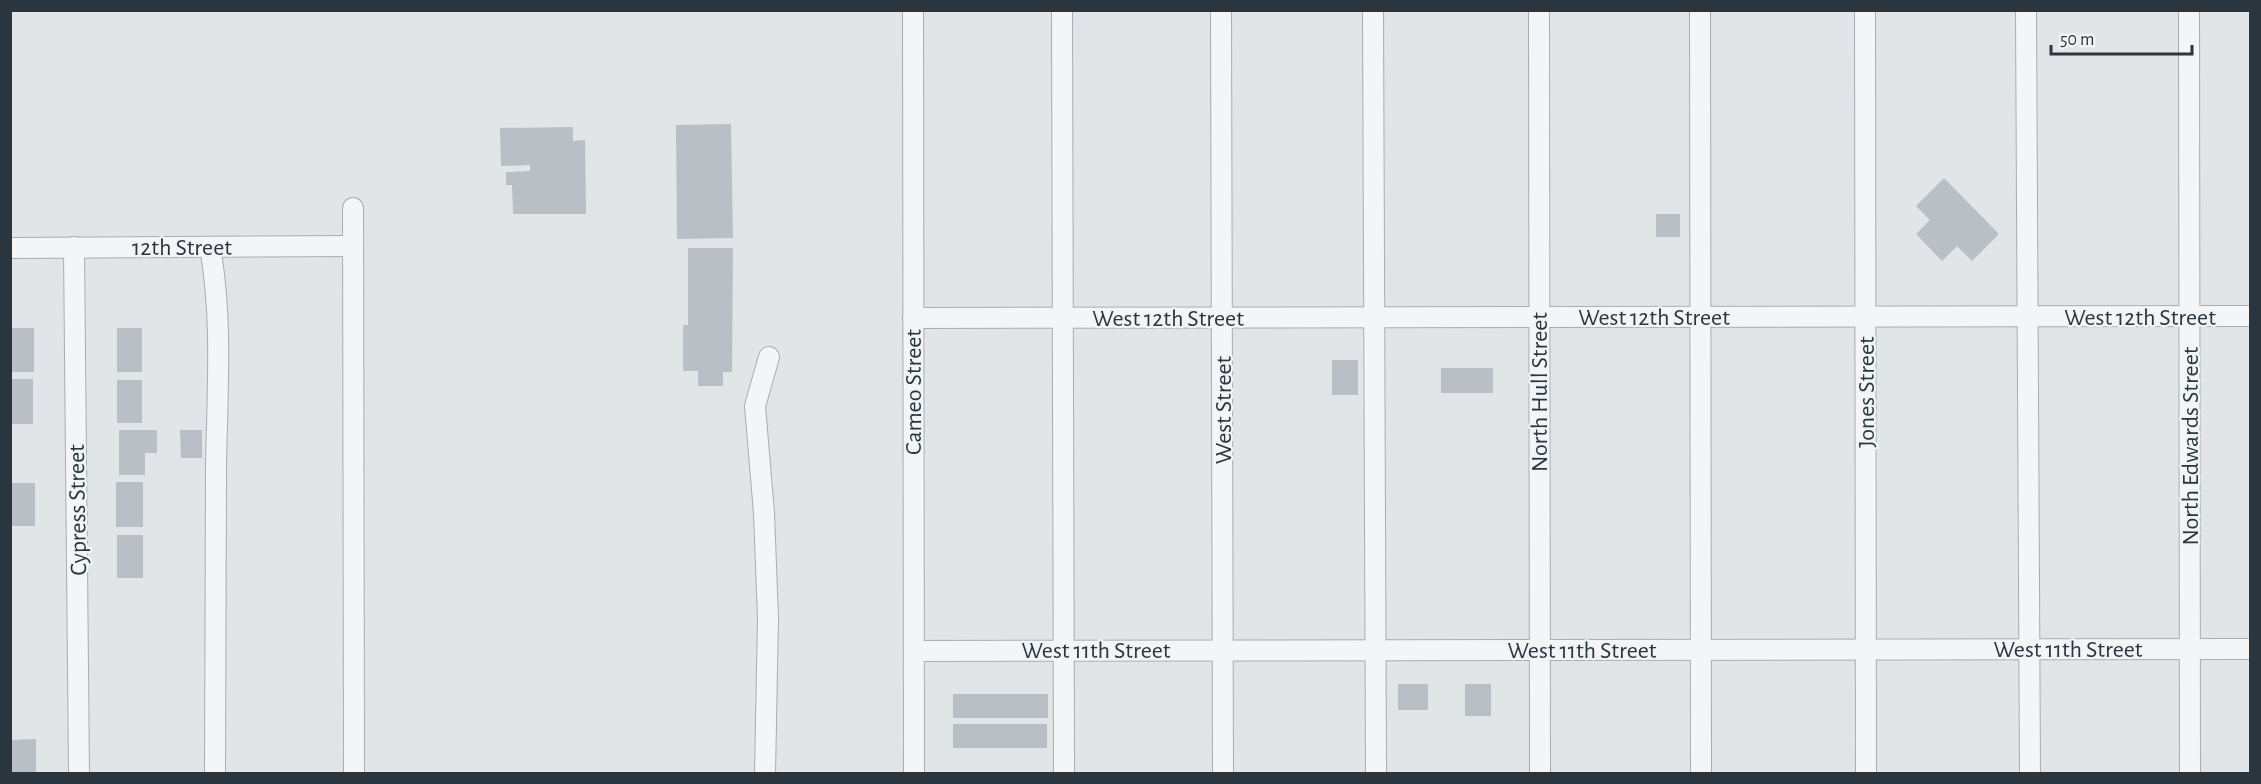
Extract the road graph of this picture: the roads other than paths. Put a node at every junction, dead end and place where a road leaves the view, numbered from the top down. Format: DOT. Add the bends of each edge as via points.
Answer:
graph roads {
  1 [pos="913,10"];
  2 [pos="1062,10"];
  3 [pos="1221,10"];
  4 [pos="1373,10"];
  5 [pos="1539,10"];
  6 [pos="1700,10"];
  7 [pos="1865,10"];
  8 [pos="2026,10"];
  9 [pos="2189,10"];
  10 [pos="353,208"];
  11 [pos="353,246"];
  12 [pos="74,247"];
  13 [pos="210,247"];
  14 [pos="10,248"];
  15 [pos="2190,316"];
  16 [pos="2250,316"];
  17 [pos="1700,317"];
  18 [pos="1866,317"];
  19 [pos="2027,317"];
  20 [pos="913,318"];
  21 [pos="1064,318"];
  22 [pos="1223,318"];
  23 [pos="1375,318"];
  24 [pos="1539,318"];
  25 [pos="769,357"];
  26 [pos="1866,649"];
  27 [pos="2029,649"];
  28 [pos="2190,649"];
  29 [pos="2250,649"];
  30 [pos="1223,650"];
  31 [pos="1376,650"];
  32 [pos="1540,650"];
  33 [pos="1701,650"];
  34 [pos="914,651"];
  35 [pos="1064,651"];
  36 [pos="79,774"];
  37 [pos="215,774"];
  38 [pos="354,774"];
  39 [pos="765,774"];
  40 [pos="914,774"];
  41 [pos="1064,774"];
  42 [pos="1224,774"];
  43 [pos="1376,774"];
  44 [pos="1540,774"];
  45 [pos="1701,774"];
  46 [pos="1866,774"];
  47 [pos="2030,774"];
  48 [pos="2190,774"];
  1 -- 20 [label="street, Cameo Street"];
  2 -- 21 [label="street"];
  3 -- 22 [label="street, West Street"];
  4 -- 23 [label="street"];
  5 -- 24 [label="street, North Hull Street"];
  6 -- 17 [label="street"];
  7 -- 18 [label="street, Jones Street"];
  8 -- 19 [label="street"];
  9 -- 15 [label="street, North Edwards Street"];
  10 -- 11 [label="street"];
  11 -- 13 [label="street, 12th Street"];
  11 -- 38 [label="street"];
  12 -- 13 [label="street, 12th Street"];
  12 -- 14 [label="street, 12th Street"];
  12 -- 36 [label="street, Cypress Street"];
  13 -- 37 [label="street" via="219,343"];
  15 -- 16 [label="street, West 12th Street"];
  15 -- 19 [label="street, West 12th Street"];
  15 -- 28 [label="street, North Edwards Street"];
  17 -- 18 [label="street, West 12th Street"];
  17 -- 24 [label="street, West 12th Street"];
  17 -- 33 [label="street"];
  18 -- 19 [label="street, West 12th Street"];
  18 -- 26 [label="street, Jones Street"];
  19 -- 27 [label="street"];
  20 -- 21 [label="street, West 12th Street"];
  20 -- 34 [label="street, Cameo Street"];
  21 -- 22 [label="street, West 12th Street"];
  21 -- 35 [label="street"];
  22 -- 23 [label="street, West 12th Street"];
  22 -- 30 [label="street, West Street"];
  23 -- 24 [label="street, West 12th Street"];
  23 -- 31 [label="street"];
  24 -- 32 [label="street, North Hull Street"];
  25 -- 39 [label="street" via="755,406 768,618"];
  26 -- 27 [label="street, West 11th Street"];
  26 -- 33 [label="street, West 11th Street"];
  26 -- 46 [label="street, Jones Street"];
  27 -- 28 [label="street, West 11th Street"];
  27 -- 47 [label="street"];
  28 -- 29 [label="street, West 11th Street"];
  28 -- 48 [label="street, North Edwards Street"];
  30 -- 31 [label="street, West 11th Street"];
  30 -- 35 [label="street, West 11th Street"];
  30 -- 42 [label="street, West Street"];
  31 -- 32 [label="street, West 11th Street"];
  31 -- 43 [label="street"];
  32 -- 33 [label="street, West 11th Street"];
  32 -- 44 [label="street, North Hull Street"];
  33 -- 45 [label="street"];
  34 -- 35 [label="street, West 11th Street"];
  34 -- 40 [label="street, Cameo Street"];
  35 -- 41 [label="street"];
}
